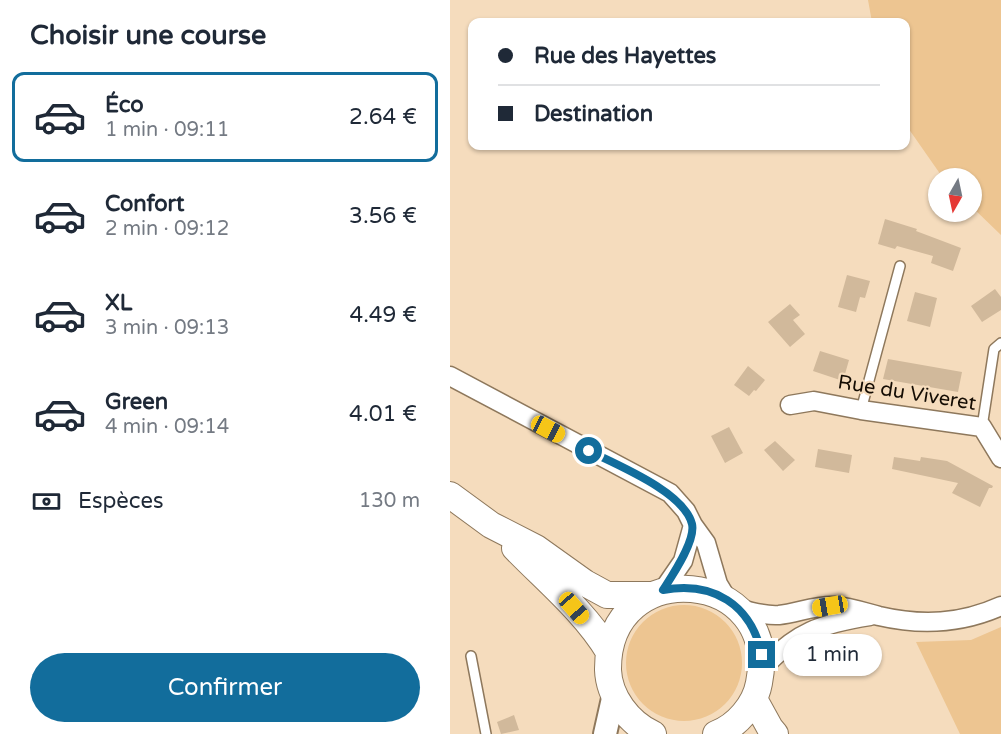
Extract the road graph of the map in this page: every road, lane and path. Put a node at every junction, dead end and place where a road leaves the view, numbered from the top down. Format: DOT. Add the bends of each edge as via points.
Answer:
graph roads {
  1 [pos="900,266"];
  2 [pos="1001,344"];
  3 [pos="450,376"];
  4 [pos="790,405"];
  5 [pos="861,410"];
  6 [pos="982,427"];
  7 [pos="1001,458"];
  8 [pos="450,495"];
  9 [pos="491,525"];
  10 [pos="693,525"];
  11 [pos="545,592"];
  12 [pos="657,592"];
  13 [pos="732,604"];
  14 [pos="1001,606"];
  15 [pos="878,615"];
  16 [pos="471,656"];
  17 [pos="607,669"];
  18 [pos="758,686"];
  19 [pos="486,734"];
  20 [pos="605,734"];
  21 [pos="653,734"];
  22 [pos="716,734"];
  23 [pos="775,734"];
  24 [pos="784,734"];
  1 -- 5 [label="lane"];
  2 -- 6 [label="lane" via="994,349"];
  3 -- 10 [label="street" via="670,493"];
  4 -- 5 [label="street, Rue du Viveret" via="814,401"];
  5 -- 6 [label="street, Rue du Viveret"];
  6 -- 7 [label="street, Rue du Viveret"];
  8 -- 9 [label="main road"];
  9 -- 11 [label="lane" via="515,560"];
  9 -- 12 [label="main road" via="536,548 607,595"];
  9 -- 17 [label="main road" via="561,592 601,640"];
  10 -- 12 [label="street" via="683,561"];
  10 -- 13 [label="street" via="705,543 718,584"];
  12 -- 13 [label="main road" via="696,588"];
  12 -- 17 [label="main road" via="636,604 623,618 614,634"];
  13 -- 15 [label="street" via="777,615 830,606"];
  13 -- 18 [label="main road" via="759,642"];
  14 -- 15 [label="street" via="962,620 930,623"];
  15 -- 18 [label="street" via="836,622 787,644"];
  16 -- 19 [label="lane"];
  17 -- 20 [label="street"];
  17 -- 21 [label="main road" via="628,716"];
  18 -- 22 [label="main road" via="745,712"];
  18 -- 23 [label="main road"];
  18 -- 24 [label="lane" via="775,724"];
}
